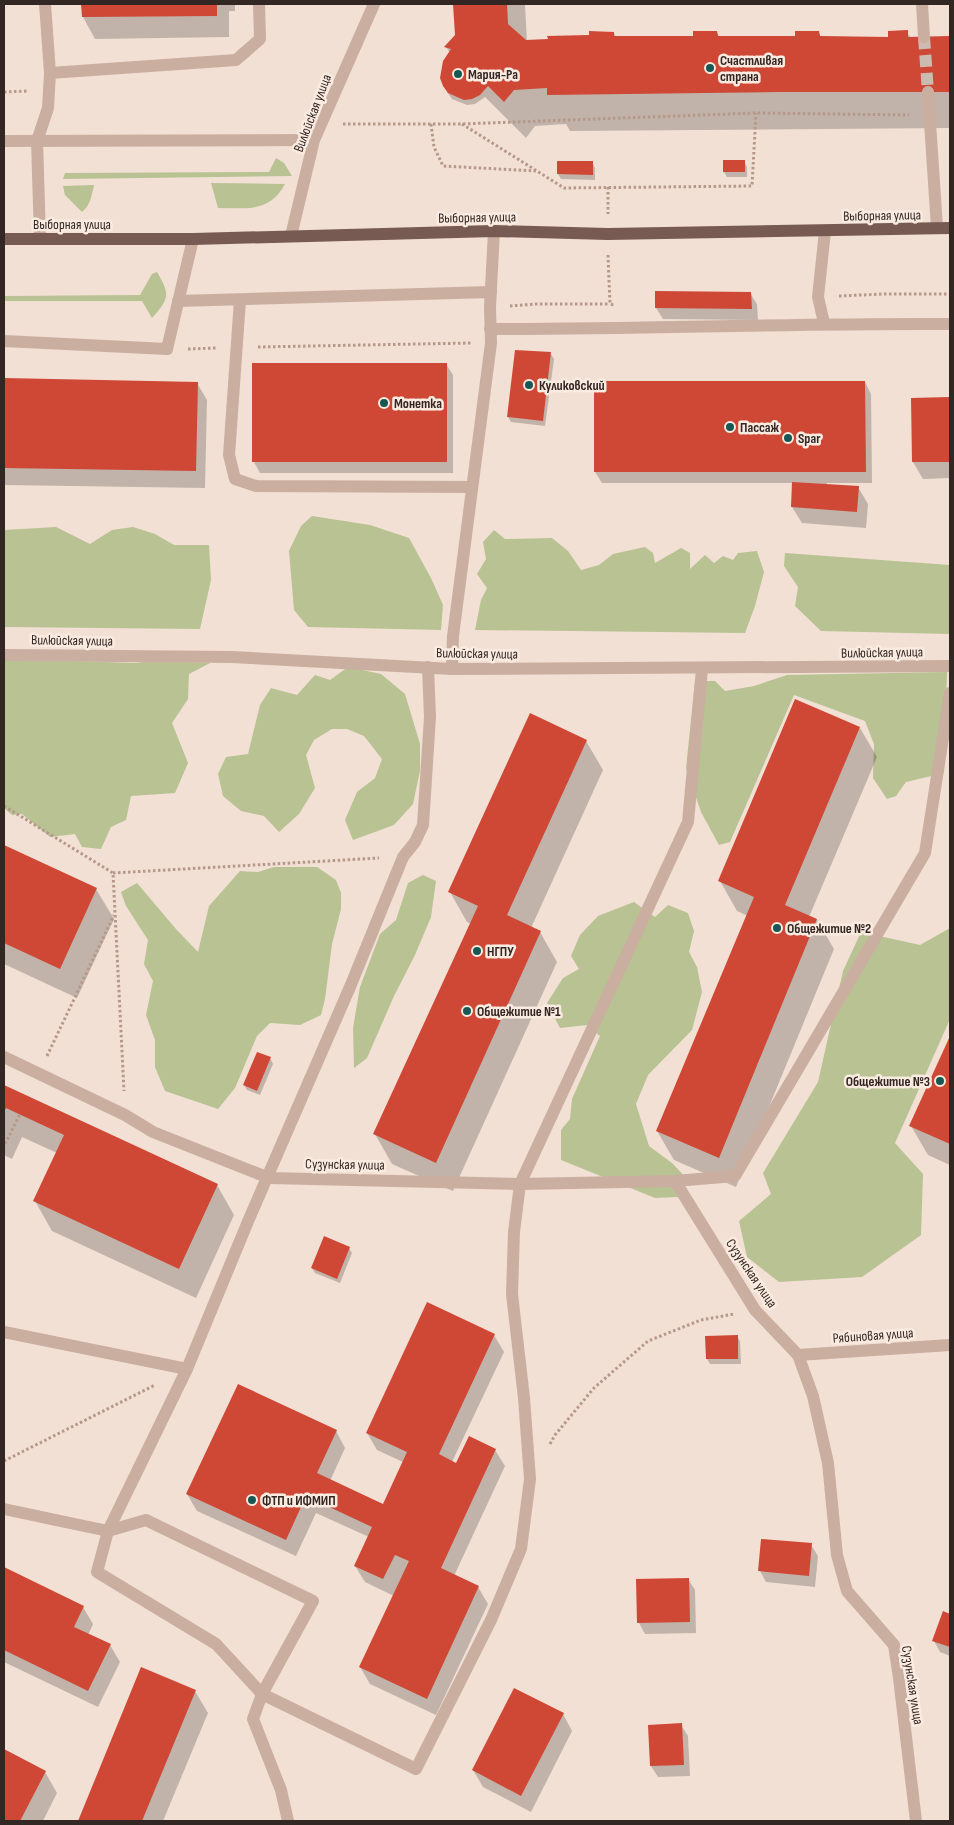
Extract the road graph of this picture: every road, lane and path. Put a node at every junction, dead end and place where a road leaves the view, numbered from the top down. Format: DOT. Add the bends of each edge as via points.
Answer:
graph roads {
  1 [pos="45,4"];
  2 [pos="259,4"];
  3 [pos="374,4"];
  4 [pos="922,4"];
  5 [pos="924,37"];
  6 [pos="50,73"];
  7 [pos="928,92"];
  8 [pos="756,112"];
  9 [pos="930,116"];
  10 [pos="431,124"];
  11 [pos="462,124"];
  12 [pos="314,140"];
  13 [pos="4,141"];
  14 [pos="37,141"];
  15 [pos="536,171"];
  16 [pos="608,187"];
  17 [pos="944,228"];
  18 [pos="494,231"];
  19 [pos="825,231"];
  20 [pos="608,234"];
  21 [pos="291,236"];
  22 [pos="40,238"];
  23 [pos="193,238"];
  24 [pos="4,239"];
  25 [pos="491,292"];
  26 [pos="950,294"];
  27 [pos="818,297"];
  28 [pos="240,300"];
  29 [pos="178,302"];
  30 [pos="610,304"];
  31 [pos="619,306"];
  32 [pos="490,307"];
  33 [pos="824,323"];
  34 [pos="950,324"];
  35 [pos="490,328"];
  36 [pos="4,341"];
  37 [pos="491,343"];
  38 [pos="226,348"];
  39 [pos="255,348"];
  40 [pos="167,349"];
  41 [pos="472,486"];
  42 [pos="4,655"];
  43 [pos="950,666"];
  44 [pos="428,667"];
  45 [pos="452,669"];
  46 [pos="702,669"];
  47 [pos="950,694"];
  48 [pos="4,806"];
  49 [pos="403,857"];
  50 [pos="113,873"];
  51 [pos="115,915"];
  52 [pos="4,1057"];
  53 [pos="38,1074"];
  54 [pos="20,1114"];
  55 [pos="125,1115"];
  56 [pos="4,1143"];
  57 [pos="269,1178"];
  58 [pos="675,1181"];
  59 [pos="520,1184"];
  60 [pos="756,1310"];
  61 [pos="5,1337"];
  62 [pos="950,1345"];
  63 [pos="798,1355"];
  64 [pos="187,1368"];
  65 [pos="4,1461"];
  66 [pos="530,1479"];
  67 [pos="4,1509"];
  68 [pos="108,1531"];
  69 [pos="262,1694"];
  70 [pos="288,1821"];
  71 [pos="916,1821"];
  1 -- 6 [label="street"];
  2 -- 6 [label="street" via="260,39 236,60"];
  3 -- 12 [label="street, Вилюйская улица"];
  4 -- 5 [label="street"];
  6 -- 14 [label="street" via="48,108"];
  7 -- 9 [label="street"];
  8 -- 9 [label="path"];
  8 -- 11 [label="path"];
  8 -- 16 [label="path" via="752,186"];
  9 -- 17 [label="street"];
  10 -- 11 [label="path"];
  10 -- 12 [label="path" via="339,124"];
  10 -- 15 [label="path" via="434,147 444,166"];
  11 -- 15 [label="path"];
  12 -- 14 [label="street"];
  12 -- 21 [label="street, Вилюйская улица"];
  13 -- 14 [label="street"];
  14 -- 22 [label="street"];
  15 -- 16 [label="path" via="564,188"];
  16 -- 20 [label="path"];
  17 -- 19 [label="main road, Выборная улица"];
  18 -- 20 [label="main road, Выборная улица"];
  18 -- 21 [label="main road, Выборная улица"];
  18 -- 25 [label="street"];
  19 -- 20 [label="main road, Выборная улица"];
  19 -- 27 [label="street"];
  20 -- 30 [label="path"];
  21 -- 23 [label="main road, Выборная улица"];
  22 -- 23 [label="main road, Выборная улица"];
  22 -- 24 [label="main road, Выборная улица"];
  23 -- 29 [label="street"];
  25 -- 28 [label="street"];
  25 -- 32 [label="street"];
  26 -- 27 [label="path"];
  27 -- 33 [label="street"];
  28 -- 29 [label="street"];
  28 -- 41 [label="street" via="228,455 235,479 256,486"];
  29 -- 40 [label="street"];
  30 -- 31 [label="path"];
  30 -- 32 [label="path"];
  32 -- 35 [label="street"];
  33 -- 34 [label="street"];
  33 -- 35 [label="street"];
  35 -- 37 [label="street"];
  36 -- 40 [label="street"];
  37 -- 39 [label="path"];
  37 -- 41 [label="street"];
  38 -- 40 [label="path"];
  41 -- 45 [label="street" via="453,636"];
  42 -- 44 [label="street, Вилюйская улица" via="232,657"];
  43 -- 46 [label="street, Вилюйская улица"];
  44 -- 45 [label="street, Вилюйская улица"];
  44 -- 49 [label="street" via="430,717 423,825"];
  45 -- 46 [label="street, Вилюйская улица"];
  46 -- 59 [label="street" via="688,822"];
  47 -- 58 [label="street" via="925,853 735,1176"];
  48 -- 50 [label="path"];
  49 -- 50 [label="path"];
  49 -- 57 [label="street"];
  50 -- 51 [label="path"];
  51 -- 53 [label="path"];
  51 -- 55 [label="path"];
  52 -- 53 [label="street"];
  53 -- 55 [label="street"];
  54 -- 56 [label="path"];
  55 -- 57 [label="street" via="153,1132"];
  57 -- 59 [label="street, Сузунская улица"];
  57 -- 64 [label="street"];
  58 -- 59 [label="street, Сузунская улица"];
  58 -- 60 [label="street, Сузунская улица"];
  59 -- 66 [label="street" via="514,1232 512,1294"];
  60 -- 63 [label="street, Сузунская улица"];
  60 -- 66 [label="path" via="701,1320 648,1341 594,1388 555,1434"];
  61 -- 64 [label="street"];
  62 -- 63 [label="street, Рябиновая улица"];
  63 -- 71 [label="street, Сузунская улица" via="813,1396 828,1463 837,1555 847,1591 894,1645"];
  64 -- 65 [label="path"];
  64 -- 68 [label="street"];
  66 -- 69 [label="street" via="521,1549 492,1620 416,1769"];
  67 -- 68 [label="street"];
  68 -- 69 [label="street" via="97,1572 216,1644"];
  68 -- 69 [label="street" via="146,1520 313,1601"];
  69 -- 70 [label="street" via="253,1719 282,1790"];
}
